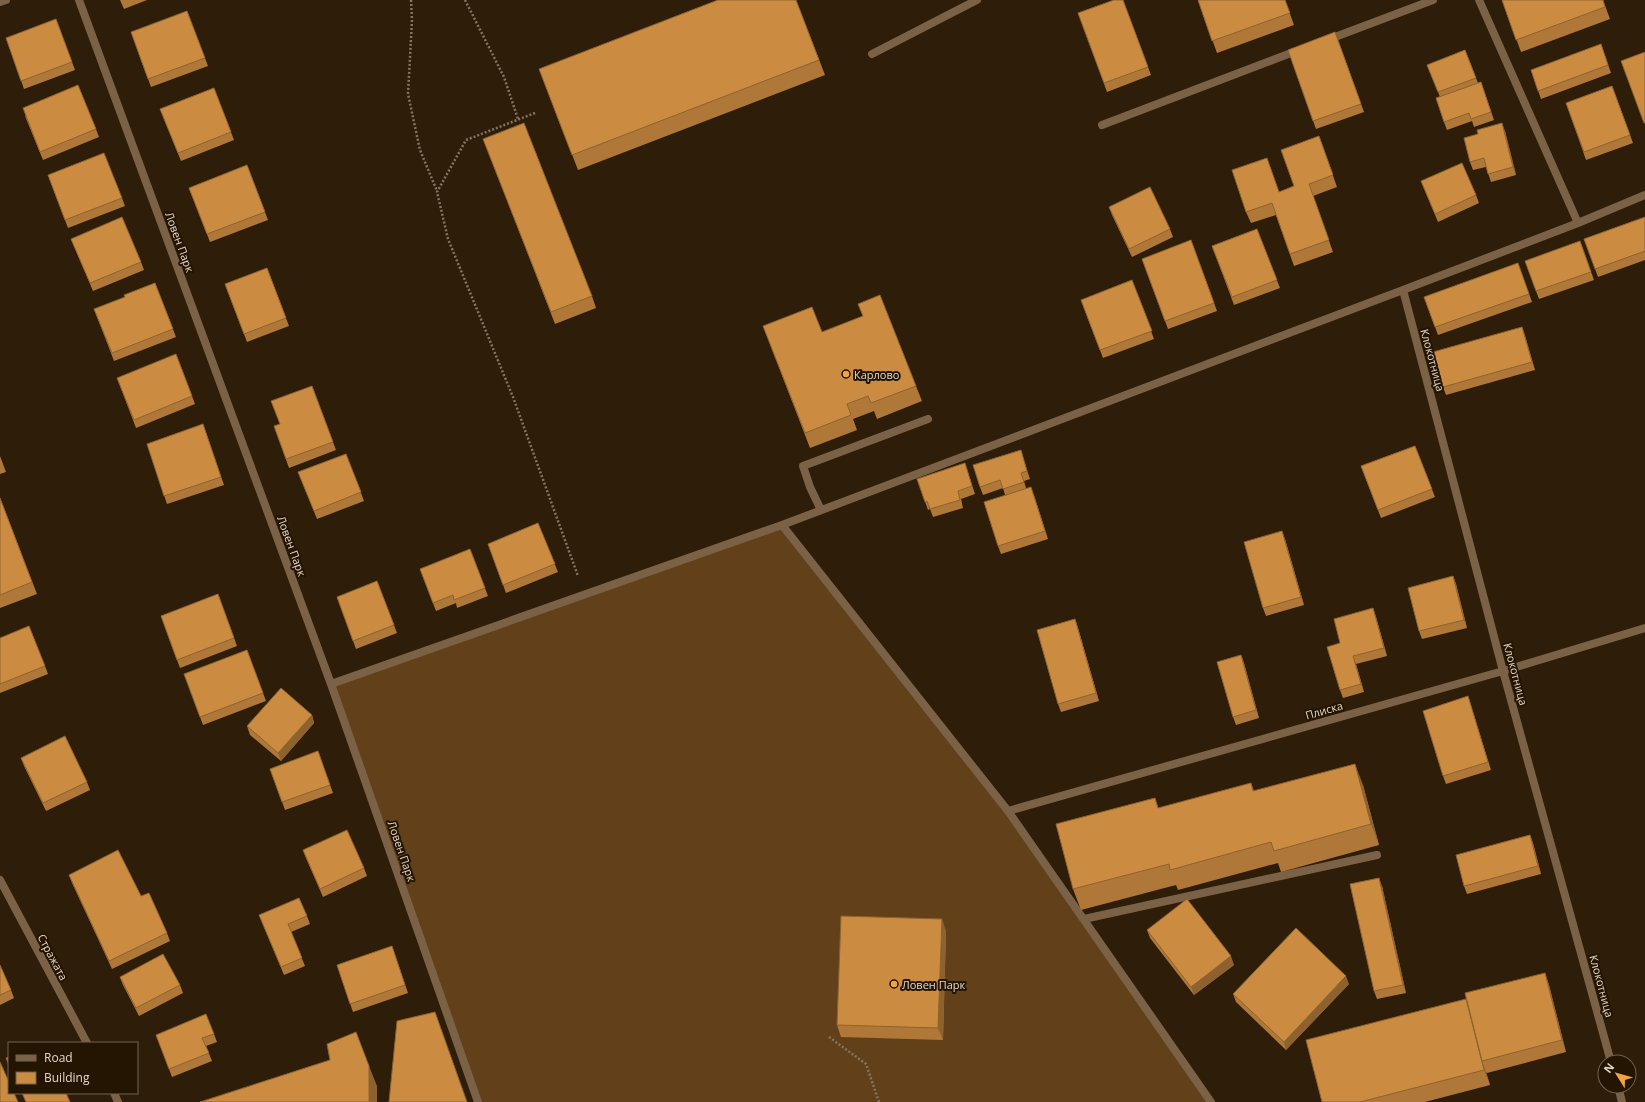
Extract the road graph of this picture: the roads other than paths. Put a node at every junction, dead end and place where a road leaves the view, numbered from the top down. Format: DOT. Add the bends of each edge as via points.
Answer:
graph roads {
  1 [pos="6,0"];
  2 [pos="79,0"];
  3 [pos="977,0"];
  4 [pos="1433,0"];
  5 [pos="1479,0"];
  6 [pos="0,2"];
  7 [pos="1323,42"];
  8 [pos="1308,47"];
  9 [pos="872,54"];
  10 [pos="1102,125"];
  11 [pos="1645,194"];
  12 [pos="1578,223"];
  13 [pos="1403,290"];
  14 [pos="928,419"];
  15 [pos="821,510"];
  16 [pos="782,525"];
  17 [pos="1645,628"];
  18 [pos="1503,671"];
  19 [pos="331,684"];
  20 [pos="1008,811"];
  21 [pos="1377,855"];
  22 [pos="0,880"];
  23 [pos="1084,919"];
  24 [pos="86,1042"];
  25 [pos="1609,1054"];
  26 [pos="478,1102"];
  27 [pos="1211,1102"];
  1 -- 6 [label="street"];
  2 -- 19 [label="street, Ловен Парк"];
  3 -- 9 [label="street"];
  4 -- 7 [label="street"];
  5 -- 12 [label="street"];
  8 -- 10 [label="street"];
  11 -- 12 [label="street"];
  12 -- 13 [label="street"];
  13 -- 15 [label="street"];
  13 -- 18 [label="street, Клокотница"];
  14 -- 15 [label="street" via="803,466"];
  15 -- 16 [label="street"];
  16 -- 19 [label="street"];
  16 -- 20 [label="street"];
  17 -- 18 [label="street, Плиска"];
  18 -- 20 [label="street, Плиска"];
  18 -- 25 [label="street, Клокотница"];
  19 -- 26 [label="street, Ловен Парк"];
  20 -- 23 [label="street"];
  21 -- 23 [label="street"];
  22 -- 24 [label="street, Стражата"];
  23 -- 27 [label="street"];
}
